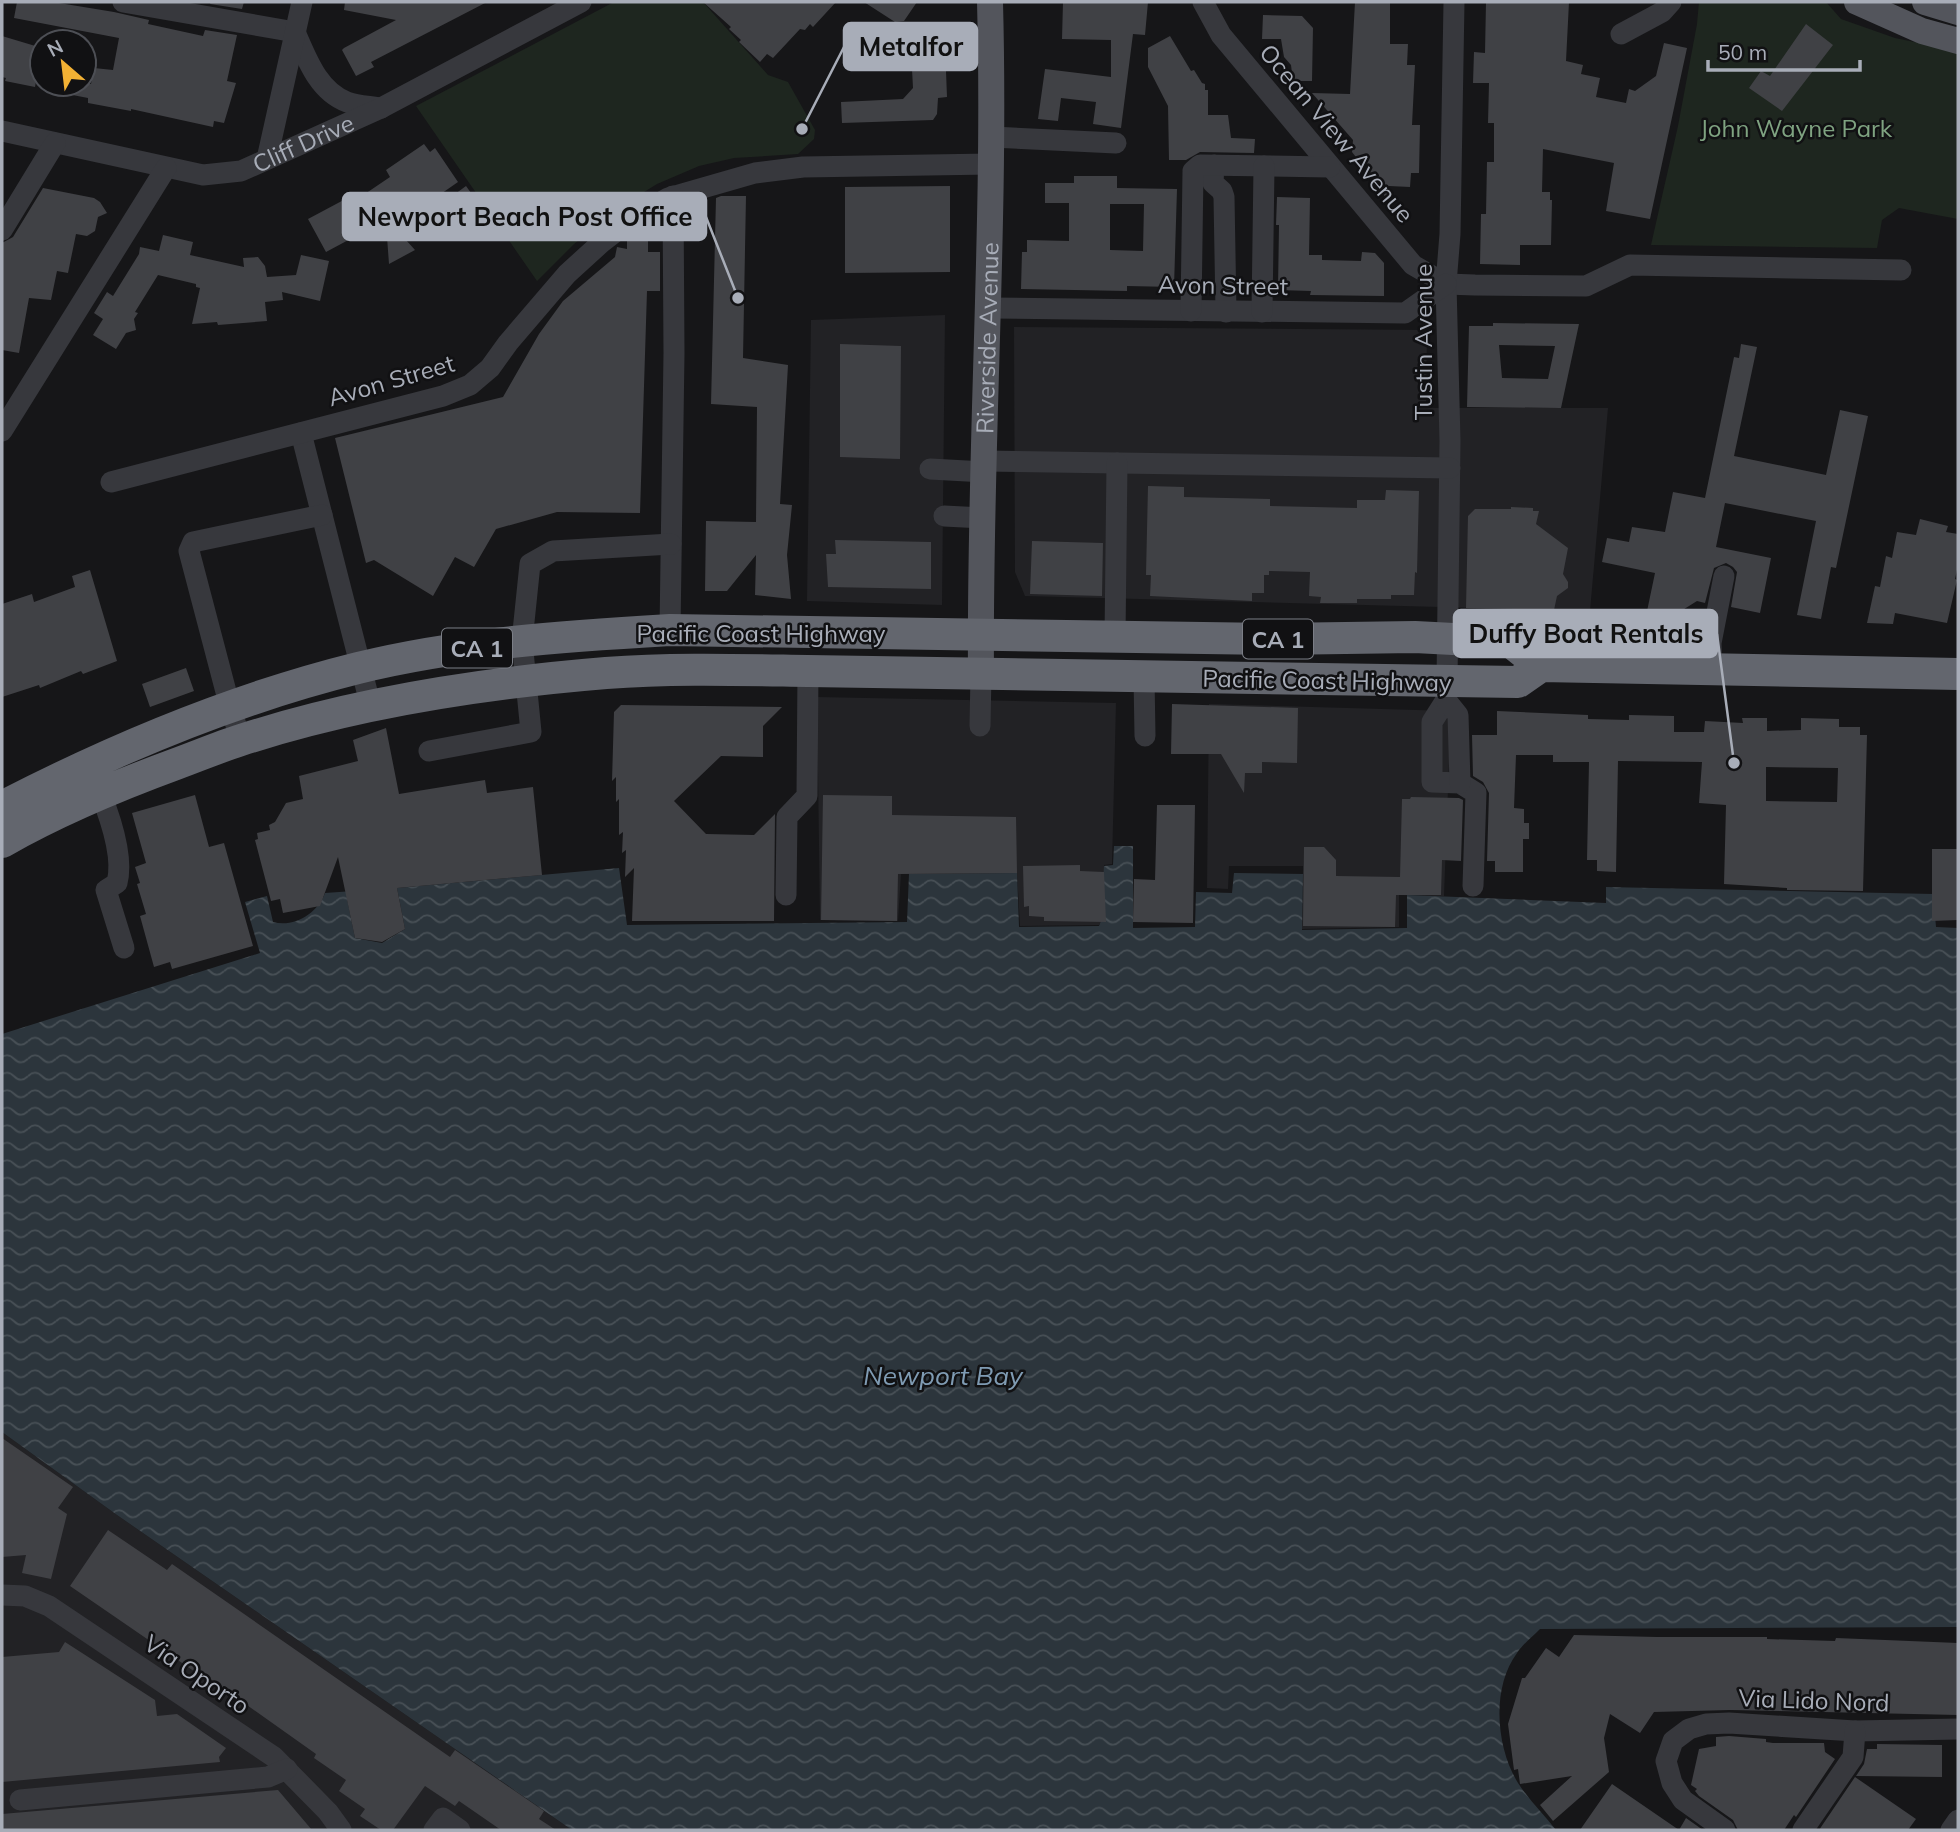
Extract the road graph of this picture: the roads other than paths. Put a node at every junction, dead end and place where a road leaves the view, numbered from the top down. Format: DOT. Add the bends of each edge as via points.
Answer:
graph roads {
  1 [pos="129,2"];
  2 [pos="302,2"];
  3 [pos="581,2"];
  4 [pos="990,2"];
  5 [pos="1203,2"];
  6 [pos="1454,2"];
  7 [pos="1671,2"];
  8 [pos="1857,2"];
  9 [pos="1924,2"];
  10 [pos="1958,12"];
  11 [pos="295,32"];
  12 [pos="1621,34"];
  13 [pos="1958,41"];
  14 [pos="381,108"];
  15 [pos="2,131"];
  16 [pos="992,137"];
  17 [pos="55,143"];
  18 [pos="1116,143"];
  19 [pos="267,159"];
  20 [pos="991,164"];
  21 [pos="1214,165"];
  22 [pos="1264,166"];
  23 [pos="1330,167"];
  24 [pos="166,168"];
  25 [pos="673,197"];
  26 [pos="2,230"];
  27 [pos="1901,270"];
  28 [pos="1446,284"];
  29 [pos="990,308"];
  30 [pos="1191,311"];
  31 [pos="1226,312"];
  32 [pos="1262,312"];
  33 [pos="2,431"];
  34 [pos="301,433"];
  35 [pos="1117,463"];
  36 [pos="985,467"];
  37 [pos="1450,468"];
  38 [pos="930,469"];
  39 [pos="111,482"];
  40 [pos="322,515"];
  41 [pos="944,516"];
  42 [pos="983,518"];
  43 [pos="671,544"];
  44 [pos="1724,576"];
  45 [pos="670,631"];
  46 [pos="981,635"];
  47 [pos="1115,637"];
  48 [pos="1447,640"];
  49 [pos="523,641"];
  50 [pos="1541,666"];
  51 [pos="360,668"];
  52 [pos="1712,670"];
  53 [pos="808,671"];
  54 [pos="981,674"];
  55 [pos="1958,674"];
  56 [pos="1144,677"];
  57 [pos="526,681"];
  58 [pos="1446,691"];
  59 [pos="371,706"];
  60 [pos="230,707"];
  61 [pos="981,726"];
  62 [pos="1145,736"];
  63 [pos="241,740"];
  64 [pos="429,751"];
  65 [pos="100,792"];
  66 [pos="2,807"];
  67 [pos="4,841"];
  68 [pos="1473,886"];
  69 [pos="786,895"];
  70 [pos="124,948"];
  71 [pos="2,1595"];
  72 [pos="1958,1729"];
  73 [pos="1855,1731"];
  74 [pos="287,1769"];
  75 [pos="20,1800"];
  76 [pos="1958,1820"];
  77 [pos="341,1830"];
  78 [pos="434,1830"];
  79 [pos="460,1830"];
  80 [pos="1725,1830"];
  81 [pos="1803,1830"];
  82 [pos="1951,1830"];
  1 -- 11 [label="street"];
  2 -- 11 [label="street"];
  3 -- 14 [label="street, Cliff Drive"];
  4 -- 16 [label="main road, Riverside Avenue"];
  5 -- 23 [label="street, Ocean View Avenue" via="1221,35"];
  6 -- 28 [label="street, Tustin Avenue"];
  7 -- 12 [label="street" via="1662,12"];
  8 -- 13 [label="main road" via="1922,32"];
  9 -- 10 [label="main road"];
  11 -- 14 [label="street" via="312,69 330,93 349,103"];
  11 -- 19 [label="street"];
  14 -- 19 [label="street, Cliff Drive"];
  15 -- 17 [label="street, Cliff Drive"];
  16 -- 18 [label="street"];
  16 -- 20 [label="main road, Riverside Avenue"];
  17 -- 24 [label="street, Cliff Drive"];
  17 -- 26 [label="street"];
  19 -- 24 [label="street, Cliff Drive" via="240,171 203,175"];
  20 -- 25 [label="street, Avon Street" via="803,167 755,173"];
  20 -- 29 [label="main road, Riverside Avenue"];
  21 -- 22 [label="street"];
  21 -- 30 [label="street" via="1200,165 1193,171"];
  21 -- 31 [label="street" via="1213,183 1224,197"];
  22 -- 23 [label="street"];
  22 -- 32 [label="street"];
  23 -- 28 [label="street, Ocean View Avenue" via="1413,265"];
  24 -- 33 [label="street"];
  25 -- 34 [label="street, Avon Street" via="632,219 567,274 490,368 470,385"];
  25 -- 43 [label="street"];
  27 -- 28 [label="street" via="1630,265 1586,286"];
  28 -- 32 [label="street, Avon Street" via="1405,313"];
  28 -- 37 [label="street, Tustin Avenue"];
  29 -- 30 [label="street, Avon Street"];
  29 -- 36 [label="main road, Riverside Avenue"];
  30 -- 31 [label="street, Avon Street"];
  31 -- 32 [label="street, Avon Street"];
  34 -- 39 [label="street, Avon Street"];
  34 -- 40 [label="street"];
  35 -- 36 [label="street"];
  35 -- 37 [label="street"];
  35 -- 47 [label="street"];
  36 -- 38 [label="street"];
  36 -- 42 [label="main road, Riverside Avenue"];
  37 -- 48 [label="street, Tustin Avenue"];
  40 -- 51 [label="street"];
  40 -- 60 [label="street" via="193,542 188,551"];
  41 -- 42 [label="street"];
  42 -- 46 [label="main road, Riverside Avenue"];
  43 -- 45 [label="street"];
  43 -- 49 [label="street" via="553,551 530,564"];
  44 -- 52 [label="street" via="1711,643"];
  45 -- 46 [label="highway, Pacific Coast Highway / CA 1"];
  45 -- 49 [label="highway, Pacific Coast Highway / CA 1"];
  46 -- 47 [label="highway, Pacific Coast Highway / CA 1"];
  46 -- 54 [label="main road, Riverside Avenue"];
  47 -- 48 [label="highway, Pacific Coast Highway / CA 1"];
  48 -- 50 [label="highway, Pacific Coast Highway / CA 1" via="1511,642"];
  48 -- 58 [label="street, Tustin Avenue"];
  49 -- 51 [label="highway, Pacific Coast Highway / CA 1"];
  49 -- 57 [label="street"];
  50 -- 52 [label="highway, Pacific Coast Highway / CA 1"];
  50 -- 58 [label="highway, Pacific Coast Highway / CA 1" via="1518,682"];
  51 -- 59 [label="street"];
  51 -- 60 [label="highway, Pacific Coast Highway / CA 1"];
  52 -- 55 [label="highway, Pacific Coast Highway / CA 1"];
  53 -- 54 [label="highway, Pacific Coast Highway / CA 1"];
  53 -- 57 [label="highway, Pacific Coast Highway / CA 1" via="692,670"];
  53 -- 69 [label="street" via="807,796 787,817"];
  54 -- 56 [label="highway, Pacific Coast Highway / CA 1"];
  54 -- 61 [label="street"];
  56 -- 58 [label="highway, Pacific Coast Highway / CA 1"];
  56 -- 62 [label="street"];
  57 -- 59 [label="highway, Pacific Coast Highway / CA 1"];
  57 -- 64 [label="street" via="531,732"];
  58 -- 68 [label="street" via="1432,722 1432,782 1460,783 1476,793"];
  59 -- 63 [label="highway, Pacific Coast Highway / CA 1"];
  60 -- 63 [label="street"];
  60 -- 66 [label="highway, Pacific Coast Highway / CA 1" via="119,750"];
  63 -- 65 [label="highway, Pacific Coast Highway / CA 1"];
  65 -- 67 [label="highway, Pacific Coast Highway / CA 1"];
  65 -- 70 [label="street" via="120,871 117,883 106,890"];
  71 -- 74 [label="street, Via Oporto" via="25,1596 49,1606"];
  72 -- 73 [label="street, Via Lido Nord"];
  73 -- 80 [label="street, Via Lido Nord" via="1717,1724 1689,1729 1673,1741 1666,1761 1672,1783 1683,1800"];
  73 -- 81 [label="street" via="1853,1757"];
  74 -- 75 [label="street" via="268,1777"];
  74 -- 77 [label="street, Via Oporto"];
  76 -- 82 [label="street"];
  78 -- 79 [label="street" via="443,1818"];
}
